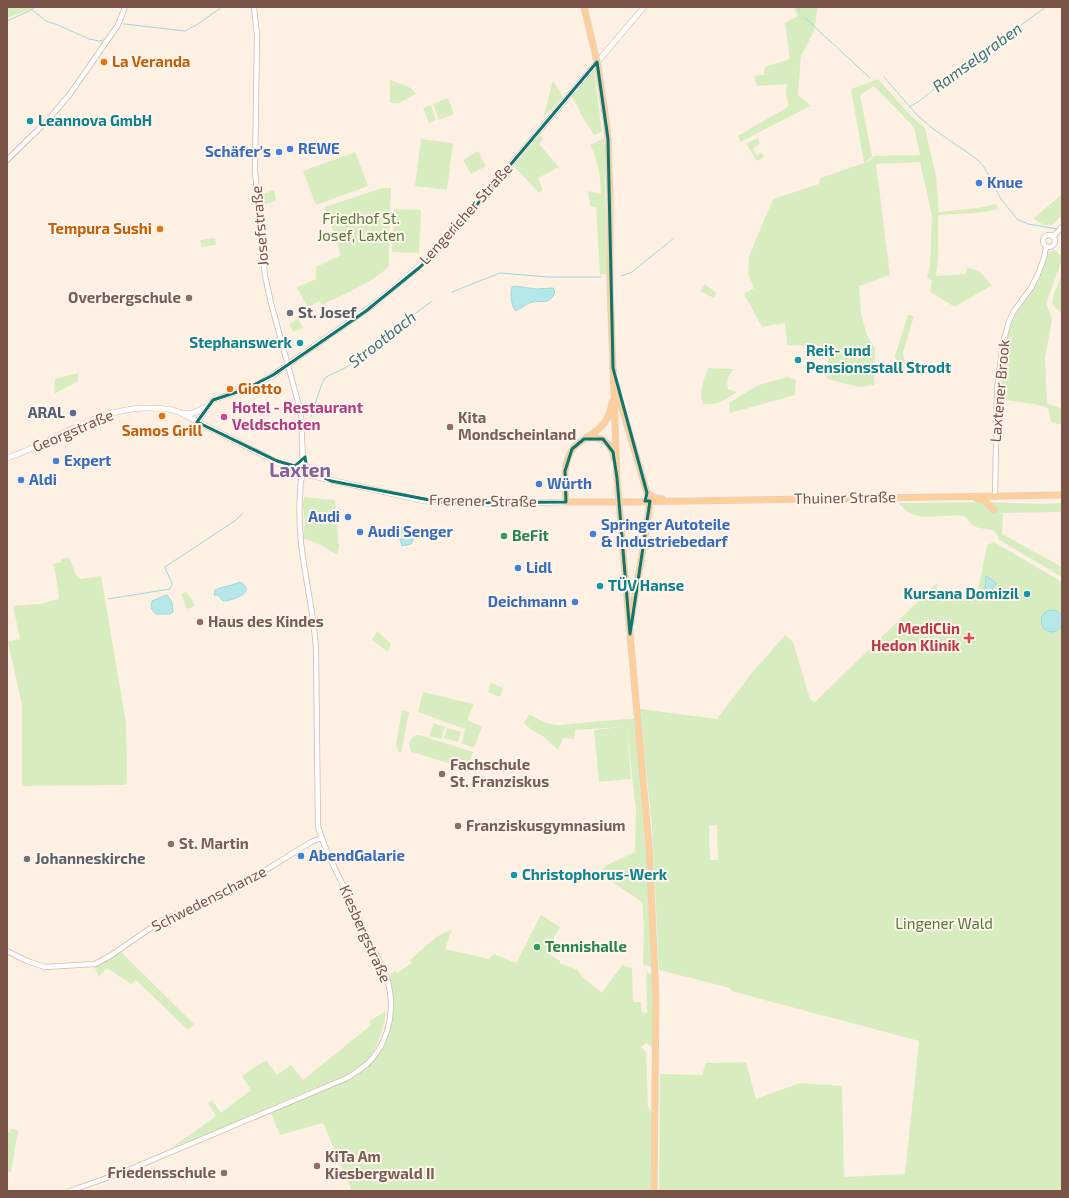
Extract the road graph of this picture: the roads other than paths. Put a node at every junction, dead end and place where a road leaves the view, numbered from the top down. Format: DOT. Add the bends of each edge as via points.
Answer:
graph roads {
  1 [pos="125,7"];
  2 [pos="254,7"];
  3 [pos="584,7"];
  4 [pos="644,7"];
  5 [pos="7,160"];
  6 [pos="1062,226"];
  7 [pos="1053,236"];
  8 [pos="1046,247"];
  9 [pos="288,365"];
  10 [pos="613,368"];
  11 [pos="614,388"];
  12 [pos="207,406"];
  13 [pos="163,408"];
  14 [pos="179,412"];
  15 [pos="197,422"];
  16 [pos="584,439"];
  17 [pos="7,458"];
  18 [pos="299,470"];
  19 [pos="617,478"];
  20 [pos="331,481"];
  21 [pos="565,486"];
  22 [pos="648,493"];
  23 [pos="1062,495"];
  24 [pos="974,497"];
  25 [pos="995,497"];
  26 [pos="650,501"];
  27 [pos="667,501"];
  28 [pos="566,502"];
  29 [pos="581,502"];
  30 [pos="643,502"];
  31 [pos="994,510"];
  32 [pos="630,634"];
  33 [pos="321,838"];
  34 [pos="7,951"];
  35 [pos="70,1191"];
  36 [pos="654,1191"];
  1 -- 5 [label="street" via="118,25 70,94 47,121"];
  2 -- 9 [label="street, Josefstraße" via="257,35 256,189 267,289"];
  3 -- 10 [label="main road, bridge" via="598,67 608,139"];
  4 -- 9 [label="main road, Lengericher Straße" via="437,251 376,304"];
  6 -- 7 [label="street"];
  7 -- 8 [label="street" via="1053,245"];
  7 -- 8 [label="street" via="1044,237"];
  8 -- 25 [label="street, Laxtener Brook" via="1038,274 1020,301 1005,331 998,389"];
  9 -- 12 [label="main road, Lengericher Straße" via="257,385 216,398"];
  9 -- 18 [label="street, Josefstraße" via="301,415"];
  10 -- 11 [label="main road"];
  10 -- 22 [label="main road" via="620,401"];
  11 -- 16 [label="main road" via="608,419 599,430"];
  11 -- 19 [label="main road"];
  12 -- 14 [label="main road" via="191,414"];
  12 -- 15 [label="main road, Lengericher Straße"];
  13 -- 14 [label="main road, Frerener Straße"];
  13 -- 17 [label="main road, Georgstraße" via="140,408 109,414"];
  14 -- 15 [label="main road, Frerener Straße"];
  15 -- 18 [label="main road, Frerener Straße"];
  16 -- 19 [label="main road" via="598,438 610,445"];
  16 -- 21 [label="main road" via="572,449 569,456"];
  18 -- 20 [label="main road, Frerener Straße"];
  18 -- 20 [label="main road, Frerener Straße" via="307,470"];
  18 -- 33 [label="street, Kiesbergstraße" via="301,552 316,641 317,815"];
  19 -- 32 [label="main road"];
  20 -- 28 [label="main road, Frerener Straße" via="445,503"];
  21 -- 28 [label="main road"];
  21 -- 29 [label="main road" via="570,495"];
  22 -- 27 [label="main road"];
  22 -- 30 [label="main road"];
  23 -- 25 [label="main road, Thuiner Straße"];
  24 -- 25 [label="main road, Thuiner Straße"];
  24 -- 27 [label="main road, Thuiner Straße"];
  24 -- 31 [label="main road" via="986,502"];
  26 -- 27 [label="main road, Thuiner Straße"];
  26 -- 30 [label="main road, Thuiner Straße"];
  26 -- 32 [label="main road"];
  28 -- 29 [label="main road, Thuiner Straße"];
  29 -- 30 [label="main road, Thuiner Straße, bridge"];
  32 -- 36 [label="main road" via="650,846 656,996"];
  33 -- 34 [label="street, Schwedenschanze" via="237,888 161,921 95,964 45,967"];
  33 -- 35 [label="street, Kiesbergstraße" via="389,985 390,1021 382,1044 368,1064 347,1078 126,1171"];
}
